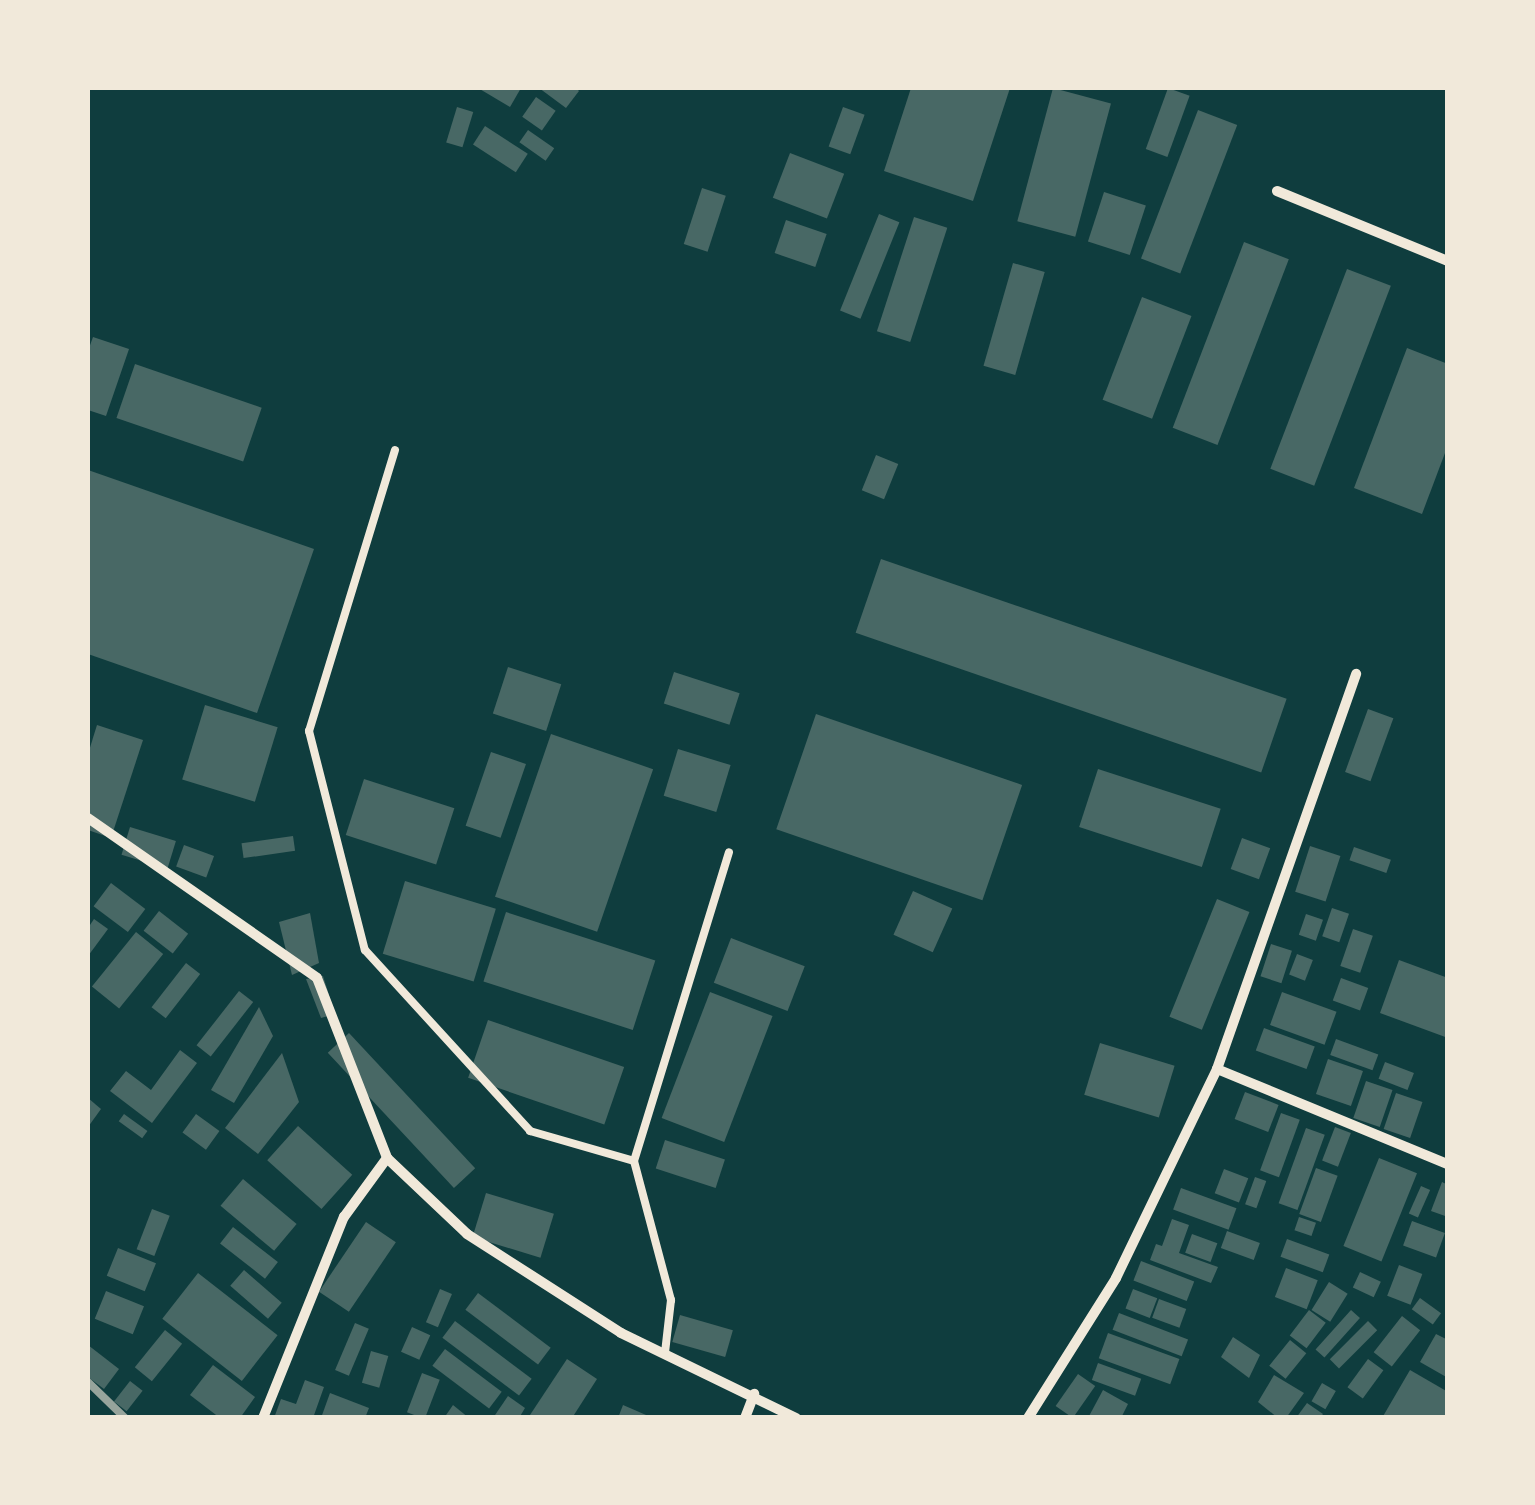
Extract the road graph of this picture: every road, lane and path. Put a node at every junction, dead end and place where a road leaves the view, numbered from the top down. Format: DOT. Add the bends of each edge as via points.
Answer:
graph roads {
  1 [pos="1277,191"];
  2 [pos="1448,261"];
  3 [pos="395,450"];
  4 [pos="1356,674"];
  5 [pos="88,818"];
  6 [pos="730,852"];
  7 [pos="1218,1068"];
  8 [pos="386,1158"];
  9 [pos="634,1161"];
  10 [pos="1448,1164"];
  11 [pos="665,1353"];
  12 [pos="754,1394"];
  13 [pos="263,1418"];
  14 [pos="745,1418"];
  15 [pos="796,1418"];
  16 [pos="1028,1418"];
  1 -- 2 [label="street"];
  3 -- 9 [label="lane" via="310,731 364,950 530,1131"];
  4 -- 7 [label="street"];
  5 -- 8 [label="street" via="317,978"];
  6 -- 9 [label="lane"];
  7 -- 10 [label="street"];
  7 -- 16 [label="street" via="1116,1278"];
  8 -- 11 [label="street" via="467,1234 621,1333"];
  8 -- 13 [label="street" via="344,1217"];
  9 -- 11 [label="lane" via="671,1300"];
  11 -- 12 [label="street"];
  12 -- 14 [label="street"];
  12 -- 15 [label="street"];
}
